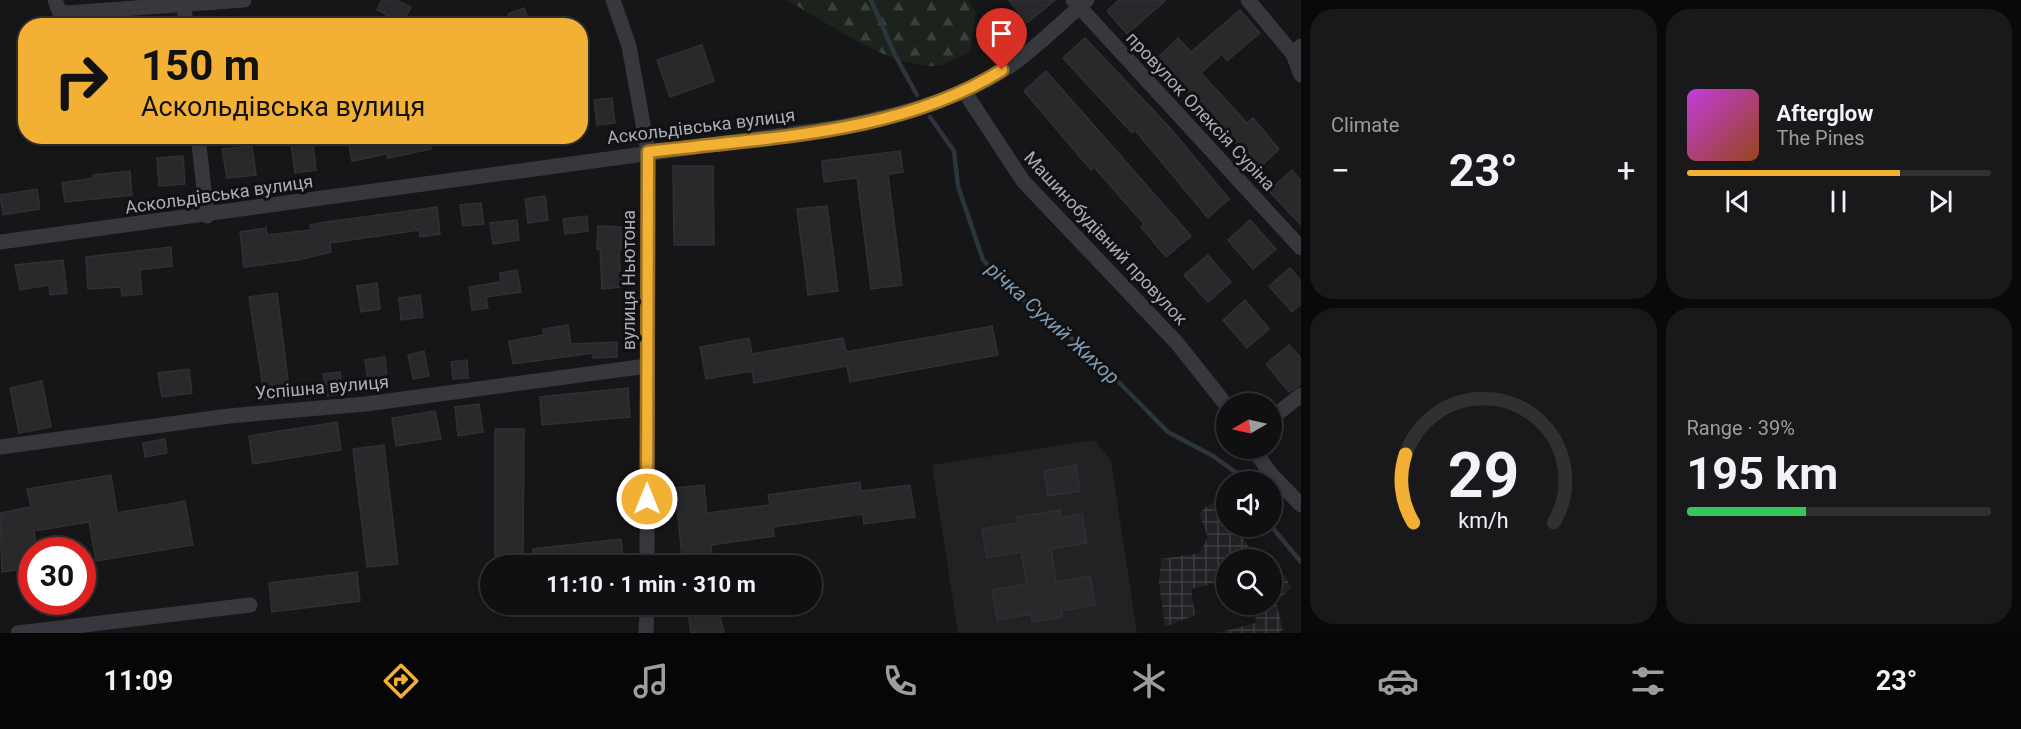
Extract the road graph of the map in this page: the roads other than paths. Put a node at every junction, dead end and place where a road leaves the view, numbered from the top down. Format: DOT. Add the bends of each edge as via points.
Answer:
graph roads {
  1 [pos="55,0"];
  2 [pos="244,0"];
  3 [pos="613,0"];
  4 [pos="1248,0"];
  5 [pos="1080,2"];
  6 [pos="184,5"];
  7 [pos="185,18"];
  8 [pos="1297,50"];
  9 [pos="1301,75"];
  10 [pos="964,91"];
  11 [pos="199,144"];
  12 [pos="648,152"];
  13 [pos="207,216"];
  14 [pos="0,242"];
  15 [pos="1301,248"];
  16 [pos="647,366"];
  17 [pos="1217,393"];
  18 [pos="1301,395"];
  19 [pos="1282,410"];
  20 [pos="0,447"];
  21 [pos="1260,459"];
  22 [pos="1301,505"];
  23 [pos="647,555"];
  24 [pos="250,605"];
  25 [pos="647,615"];
  26 [pos="18,633"];
  27 [pos="646,633"];
  1 -- 6 [label="street" via="59,11 67,13"];
  2 -- 6 [label="street"];
  3 -- 12 [label="street, вулиця Ньютона" via="629,46"];
  4 -- 8 [label="street"];
  5 -- 10 [label="street, Аскольдівська вулиця" via="1021,58"];
  5 -- 15 [label="street, провулок Олексія Суріна"];
  6 -- 7 [label="street"];
  8 -- 9 [label="street"];
  10 -- 12 [label="street, Аскольдівська вулиця" via="895,116 844,126"];
  10 -- 17 [label="street, Машинобудівний провулок" via="1023,181 1177,344"];
  11 -- 13 [label="street"];
  12 -- 13 [label="street, Аскольдівська вулиця"];
  12 -- 16 [label="street, вулиця Ньютона"];
  13 -- 14 [label="street, Аскольдівська вулиця"];
  16 -- 20 [label="street, Успішна вулиця"];
  16 -- 23 [label="street, вулиця Ньютона"];
  18 -- 19 [label="street"];
  21 -- 22 [label="street"];
  24 -- 26 [label="street"];
  25 -- 27 [label="street"];
}
